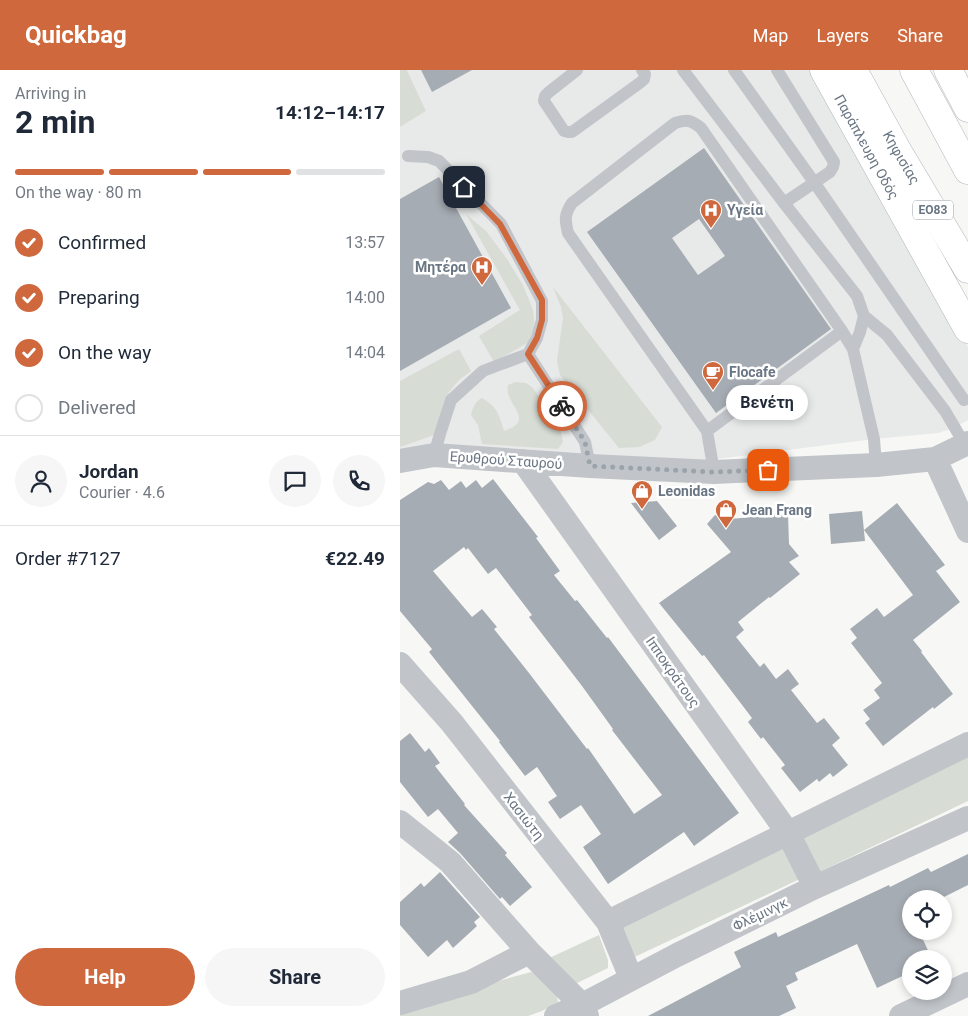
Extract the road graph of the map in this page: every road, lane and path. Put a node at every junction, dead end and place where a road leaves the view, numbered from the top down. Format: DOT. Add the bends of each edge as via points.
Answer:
graph roads {
  1 [pos="577,70"];
  2 [pos="642,70"];
  3 [pos="683,70"];
  4 [pos="734,70"];
  5 [pos="777,70"];
  6 [pos="824,70"];
  7 [pos="854,70"];
  8 [pos="914,70"];
  9 [pos="948,70"];
  10 [pos="968,108"];
  11 [pos="408,156"];
  12 [pos="968,170"];
  13 [pos="814,182"];
  14 [pos="784,203"];
  15 [pos="968,269"];
  16 [pos="864,316"];
  17 [pos="968,329"];
  18 [pos="842,331"];
  19 [pos="853,349"];
  20 [pos="528,354"];
  21 [pos="964,400"];
  22 [pos="707,431"];
  23 [pos="966,444"];
  24 [pos="434,454"];
  25 [pos="934,459"];
  26 [pos="400,461"];
  27 [pos="523,461"];
  28 [pos="876,465"];
  29 [pos="590,466"];
  30 [pos="714,472"];
  31 [pos="968,531"];
  32 [pos="400,664"];
  33 [pos="968,744"];
  34 [pos="968,818"];
  35 [pos="400,822"];
  36 [pos="788,833"];
  37 [pos="815,887"];
  38 [pos="608,922"];
  39 [pos="529,952"];
  40 [pos="631,978"];
  41 [pos="968,984"];
  42 [pos="400,1003"];
  43 [pos="584,1010"];
  44 [pos="556,1016"];
  45 [pos="902,1016"];
  1 -- 2 [label="lane" via="549,92 544,101 568,132 641,82 645,74"];
  3 -- 14 [label="lane"];
  4 -- 13 [label="lane"];
  5 -- 13 [label="lane" via="834,162 830,172"];
  6 -- 17 [label="main road, Παράπλευρη Οδός"];
  7 -- 15 [label="main road, Κηφισίας / ΕΟ83" via="898,152"];
  8 -- 12 [label="main road"];
  9 -- 10 [label="main road"];
  11 -- 20 [label="lane" via="439,161 500,224 542,300 542,320"];
  13 -- 14 [label="lane"];
  13 -- 21 [label="lane"];
  14 -- 16 [label="lane" via="857,296"];
  16 -- 19 [label="lane"];
  16 -- 23 [label="lane" via="887,334"];
  18 -- 19 [label="lane"];
  18 -- 22 [label="lane"];
  18 -- 22 [label="lane" via="701,128 692,121 675,123 572,203 565,220 568,233"];
  19 -- 28 [label="lane" via="874,439"];
  20 -- 24 [label="lane" via="483,372 452,400"];
  20 -- 29 [label="lane" via="585,442"];
  22 -- 30 [label="lane"];
  23 -- 25 [label="street, Ερυθρού Σταυρού"];
  24 -- 26 [label="street, Ερυθρού Σταυρού"];
  24 -- 27 [label="street, Ερυθρού Σταυρού"];
  25 -- 28 [label="street, Ερυθρού Σταυρού"];
  25 -- 31 [label="street"];
  27 -- 29 [label="street, Ερυθρού Σταυρού"];
  27 -- 36 [label="street, Ιπποκράτους"];
  28 -- 30 [label="street, Ερυθρού Σταυρού"];
  29 -- 30 [label="street, Ερυθρού Σταυρού"];
  32 -- 38 [label="street, Χασιώτη" via="452,723"];
  33 -- 36 [label="street"];
  34 -- 37 [label="street, Φλέμινγκ"];
  35 -- 39 [label="street" via="450,862"];
  36 -- 37 [label="street, Ιπποκράτους"];
  36 -- 38 [label="street"];
  37 -- 40 [label="street, Φλέμινγκ"];
  38 -- 40 [label="street, Χασιώτη"];
  39 -- 42 [label="street" via="471,982"];
  39 -- 43 [label="street"];
  40 -- 43 [label="street, Φλέμινγκ"];
  41 -- 45 [label="street"];
  43 -- 44 [label="street, Φλέμινγκ"];
}
